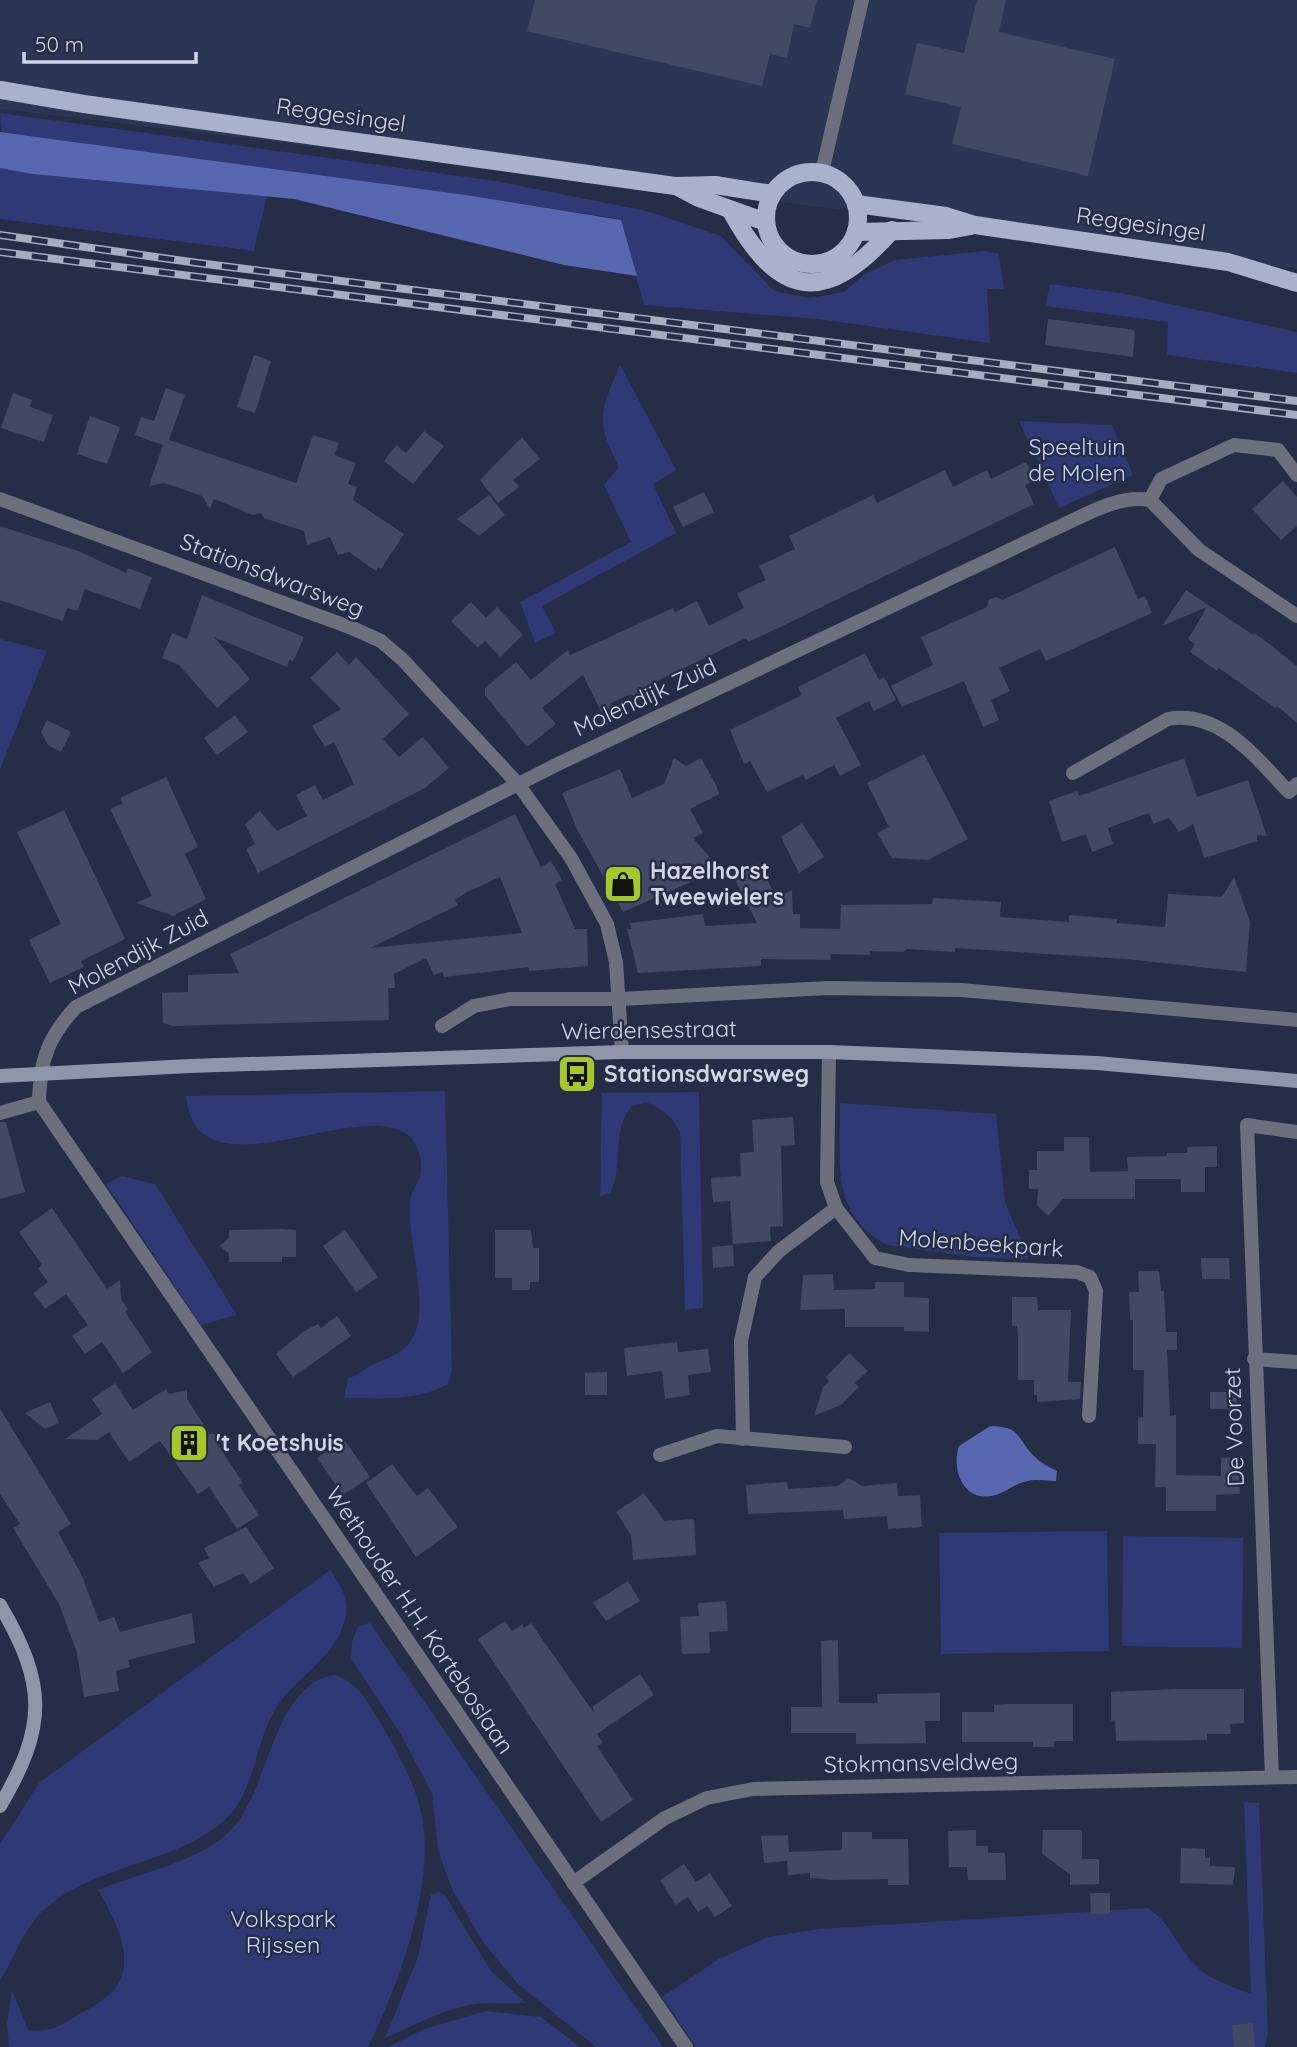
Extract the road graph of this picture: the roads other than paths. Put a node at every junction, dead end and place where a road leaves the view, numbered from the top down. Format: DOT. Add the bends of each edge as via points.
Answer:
graph roads {
  1 [pos="862,0"];
  2 [pos="0,90"];
  3 [pos="822,172"];
  4 [pos="675,186"];
  5 [pos="772,194"];
  6 [pos="856,204"];
  7 [pos="731,211"];
  8 [pos="766,222"];
  9 [pos="975,225"];
  10 [pos="892,230"];
  11 [pos="856,232"];
  12 [pos="1297,283"];
  13 [pos="1297,475"];
  14 [pos="0,499"];
  15 [pos="1150,500"];
  16 [pos="1297,616"];
  17 [pos="1073,773"];
  18 [pos="518,784"];
  19 [pos="1297,784"];
  20 [pos="620,999"];
  21 [pos="1297,1020"];
  22 [pos="442,1026"];
  23 [pos="622,1052"];
  24 [pos="829,1052"];
  25 [pos="42,1073"];
  26 [pos="0,1076"];
  27 [pos="1297,1081"];
  28 [pos="39,1102"];
  29 [pos="0,1113"];
  30 [pos="1297,1132"];
  31 [pos="836,1208"];
  32 [pos="1254,1359"];
  33 [pos="1297,1362"];
  34 [pos="1089,1416"];
  35 [pos="743,1439"];
  36 [pos="845,1447"];
  37 [pos="660,1455"];
  38 [pos="0,1605"];
  39 [pos="1272,1777"];
  40 [pos="1297,1777"];
  41 [pos="0,1806"];
  42 [pos="573,1883"];
  43 [pos="686,2047"];
  1 -- 3 [label="street"];
  2 -- 4 [label="main road, Reggesingel"];
  3 -- 5 [label="main road" via="803,172 785,180"];
  3 -- 6 [label="main road" via="843,183"];
  4 -- 5 [label="main road, Reggesingel" via="715,185"];
  4 -- 7 [label="main road, Reggesingel"];
  5 -- 8 [label="main road"];
  6 -- 9 [label="main road, Reggesingel" via="946,216"];
  6 -- 11 [label="main road"];
  7 -- 8 [label="main road, Reggesingel"];
  7 -- 10 [label="main road" via="761,258 800,282 824,282 842,275 872,253"];
  8 -- 11 [label="main road" via="779,250 806,264 836,257"];
  9 -- 10 [label="main road, Reggesingel"];
  9 -- 12 [label="main road, Reggesingel" via="1217,260"];
  10 -- 11 [label="main road, Reggesingel"];
  13 -- 15 [label="street" via="1278,450 1234,445 1161,480"];
  14 -- 18 [label="street, Stationsdwarsweg" via="380,641"];
  15 -- 16 [label="street" via="1199,550"];
  15 -- 18 [label="street, Molendijk Zuid" via="1121,500 1050,531"];
  17 -- 19 [label="street" via="1168,719 1181,717 1236,736 1289,792"];
  18 -- 20 [label="street, Stationsdwarsweg" via="571,858 607,924"];
  18 -- 25 [label="street, Molendijk Zuid" via="76,1007 47,1044"];
  20 -- 21 [label="street, Wierdensestraat" via="828,988 961,990"];
  20 -- 22 [label="street, Wierdensestraat" via="489,1002"];
  20 -- 23 [label="street, Stationsdwarsweg"];
  23 -- 24 [label="main road, Wierdensestraat"];
  23 -- 25 [label="main road, Wierdensestraat"];
  24 -- 27 [label="main road, Wierdensestraat" via="1097,1063"];
  24 -- 31 [label="street, Molenbeekpark" via="827,1182"];
  25 -- 26 [label="main road, Wierdensestraat"];
  25 -- 28 [label="street"];
  28 -- 29 [label="street"];
  28 -- 42 [label="street, Wethouder H.H. Korteboslaan"];
  30 -- 32 [label="street, De Voorzet" via="1247,1125"];
  31 -- 34 [label="street, Molenbeekpark" via="875,1258 909,1265 1077,1272 1090,1277 1096,1291"];
  31 -- 35 [label="street" via="779,1251 755,1277 741,1341"];
  32 -- 33 [label="street"];
  32 -- 39 [label="street, De Voorzet"];
  35 -- 36 [label="street"];
  35 -- 37 [label="street" via="717,1436"];
  38 -- 41 [label="main road" via="22,1643 36,1689 36,1721 28,1752"];
  39 -- 40 [label="street, Stokmansveldweg"];
  39 -- 42 [label="street, Stokmansveldweg" via="754,1789 707,1798 665,1818"];
  42 -- 43 [label="street, Wethouder H.H. Korteboslaan"];
}
